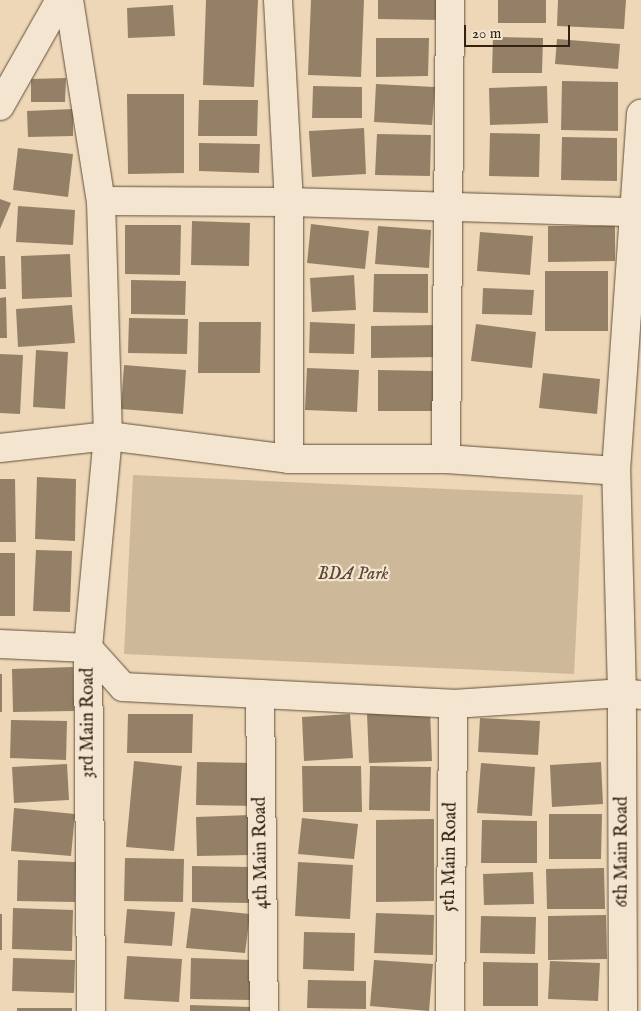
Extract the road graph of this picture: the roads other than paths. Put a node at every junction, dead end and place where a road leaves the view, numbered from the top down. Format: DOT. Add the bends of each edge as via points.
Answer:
graph roads {
  1 [pos="60,0"];
  2 [pos="69,0"];
  3 [pos="278,0"];
  4 [pos="450,0"];
  5 [pos="0,106"];
  6 [pos="641,114"];
  7 [pos="101,201"];
  8 [pos="289,202"];
  9 [pos="448,208"];
  10 [pos="634,212"];
  11 [pos="108,436"];
  12 [pos="0,448"];
  13 [pos="289,459"];
  14 [pos="446,459"];
  15 [pos="616,471"];
  16 [pos="0,644"];
  17 [pos="88,648"];
  18 [pos="260,694"];
  19 [pos="632,694"];
  20 [pos="454,704"];
  21 [pos="91,1011"];
  22 [pos="264,1011"];
  23 [pos="450,1011"];
  24 [pos="623,1011"];
  1 -- 5 [label="street"];
  2 -- 7 [label="street, 3rd Main Road"];
  3 -- 8 [label="street"];
  4 -- 9 [label="street"];
  6 -- 10 [label="street, 6th Main Road"];
  7 -- 8 [label="street"];
  7 -- 11 [label="street, 3rd Main Road"];
  8 -- 9 [label="street"];
  8 -- 13 [label="street"];
  9 -- 10 [label="street"];
  9 -- 14 [label="street"];
  10 -- 15 [label="street, 6th Main Road"];
  11 -- 12 [label="street"];
  11 -- 13 [label="street"];
  11 -- 17 [label="street, 3rd Main Road"];
  13 -- 14 [label="street"];
  14 -- 15 [label="street"];
  15 -- 19 [label="street, 6th Main Road"];
  16 -- 17 [label="street"];
  17 -- 18 [label="street" via="123,687"];
  17 -- 21 [label="street, 3rd Main Road"];
  18 -- 20 [label="street"];
  18 -- 22 [label="street, 4th Main Road"];
  19 -- 20 [label="street"];
  19 -- 24 [label="street, 6th Main Road"];
  20 -- 23 [label="street, 5th Main Road"];
}
